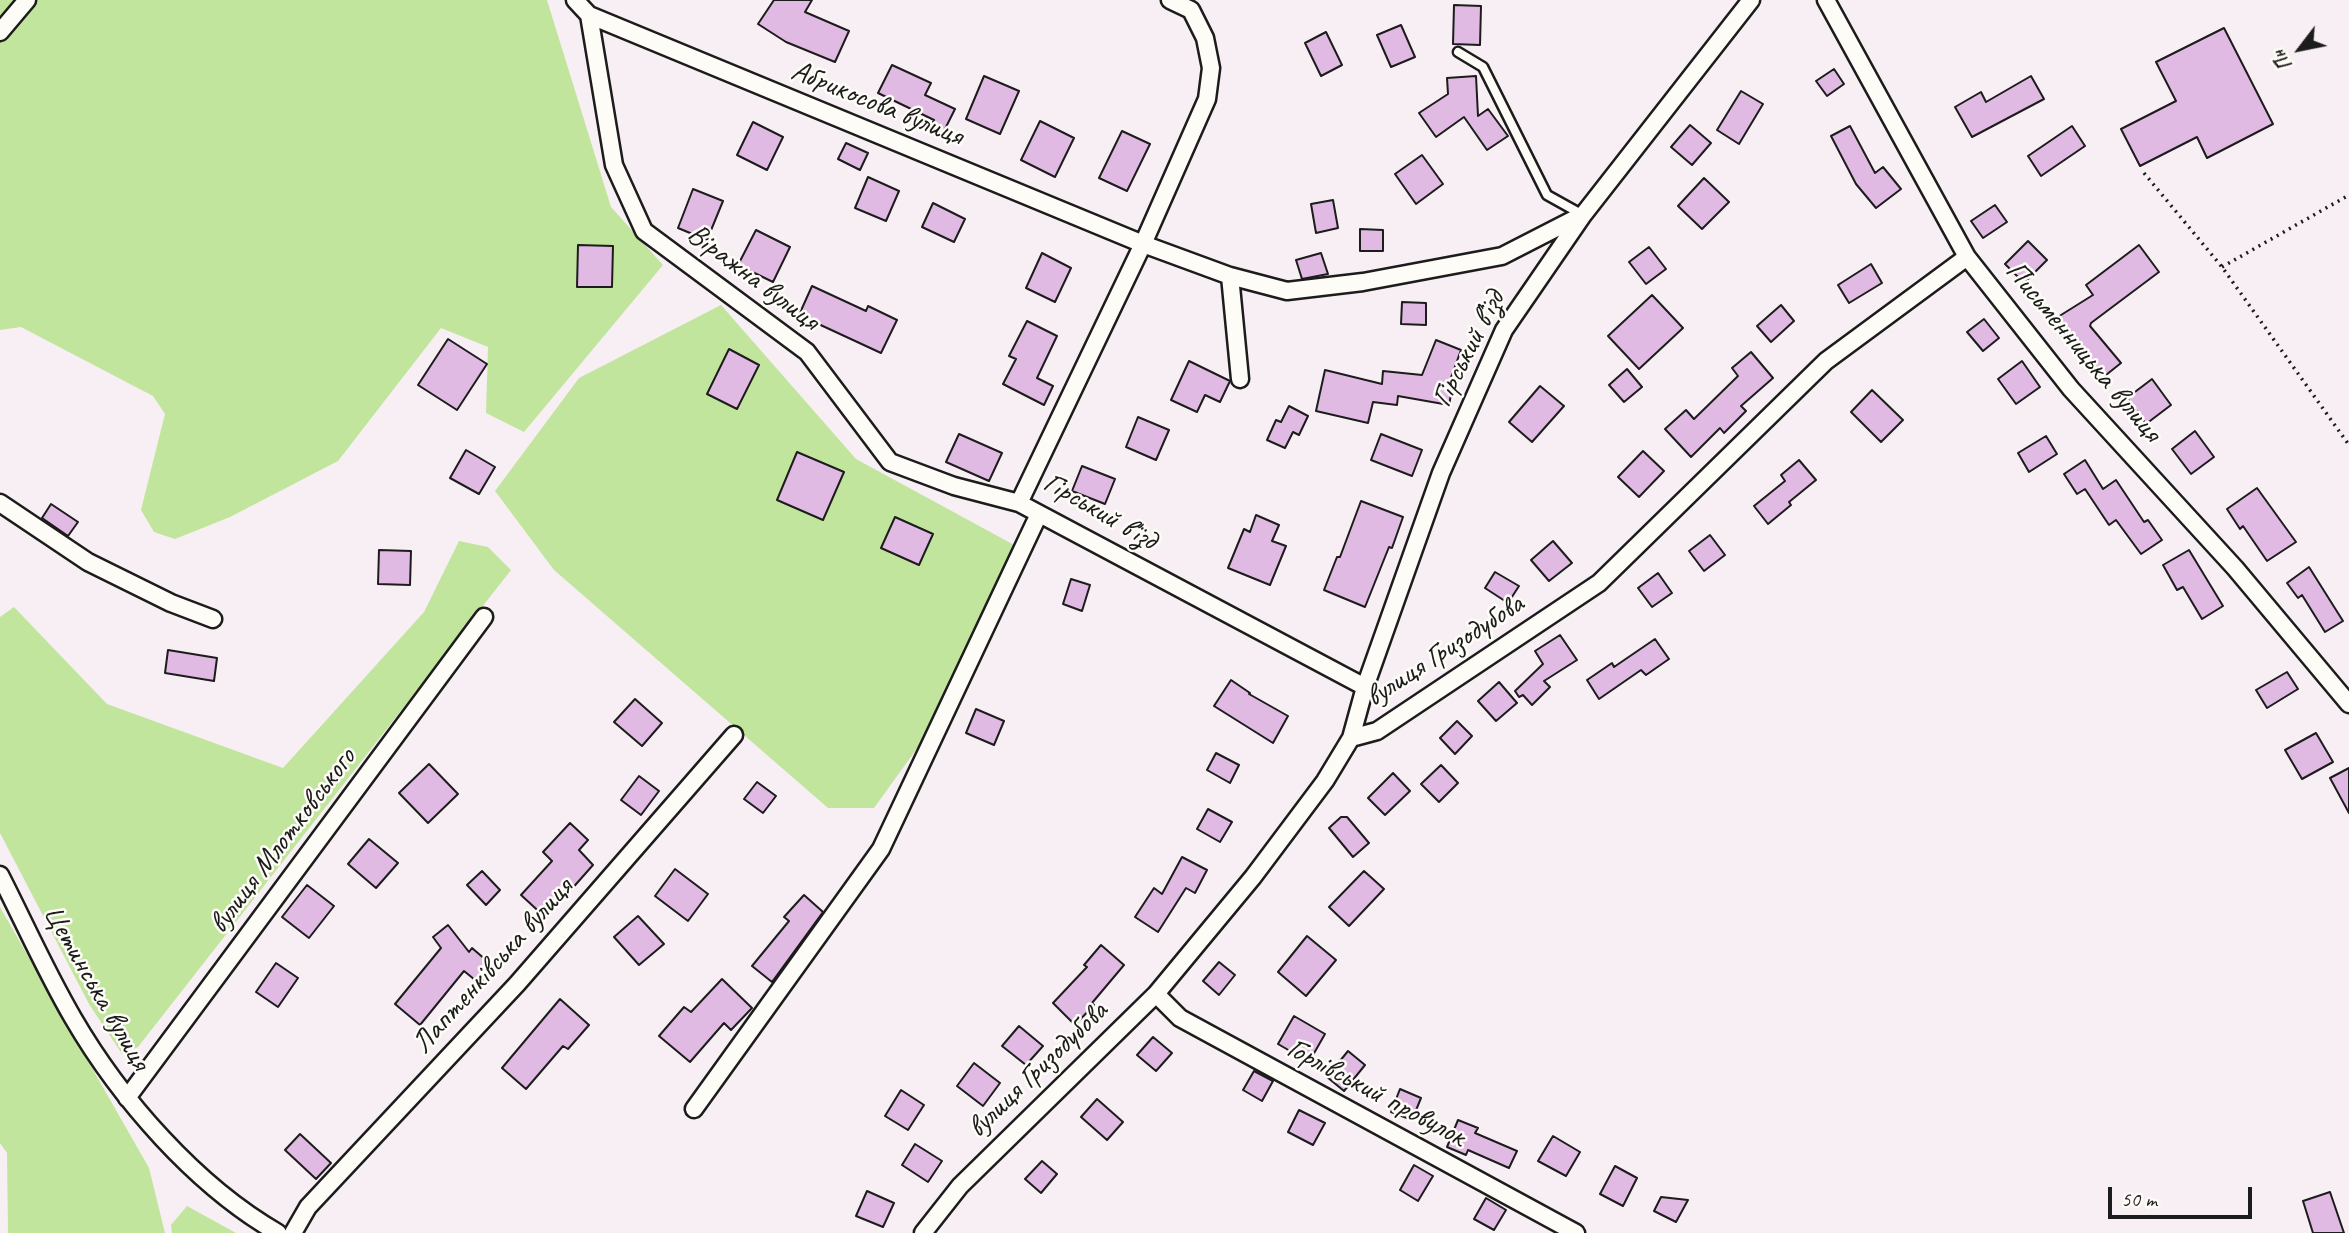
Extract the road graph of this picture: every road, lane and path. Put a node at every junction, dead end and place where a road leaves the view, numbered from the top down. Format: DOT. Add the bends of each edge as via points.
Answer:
graph roads {
  1 [pos="27,0"];
  2 [pos="575,0"];
  3 [pos="1170,0"];
  4 [pos="1751,0"];
  5 [pos="1826,0"];
  6 [pos="1190,5"];
  7 [pos="589,15"];
  8 [pos="0,32"];
  9 [pos="1458,52"];
  10 [pos="2144,173"];
  11 [pos="2349,195"];
  12 [pos="1583,215"];
  13 [pos="1143,244"];
  14 [pos="1967,257"];
  15 [pos="2222,267"];
  16 [pos="1230,276"];
  17 [pos="1240,379"];
  18 [pos="2349,445"];
  19 [pos="0,503"];
  20 [pos="1018,503"];
  21 [pos="1039,514"];
  22 [pos="484,617"];
  23 [pos="213,619"];
  24 [pos="1365,687"];
  25 [pos="2349,704"];
  26 [pos="734,735"];
  27 [pos="1351,737"];
  28 [pos="0,875"];
  29 [pos="1156,994"];
  30 [pos="127,1098"];
  31 [pos="694,1109"];
  32 [pos="278,1233"];
  33 [pos="293,1233"];
  34 [pos="923,1233"];
  35 [pos="1576,1233"];
  1 -- 8 [label="street"];
  2 -- 7 [label="street"];
  3 -- 6 [label="street"];
  4 -- 12 [label="street, Гірський в’їзд"];
  5 -- 14 [label="street, Письменницька вулиця"];
  6 -- 13 [label="street, Гірський в'їзд" via="1205,38 1211,68 1207,99"];
  7 -- 13 [label="street, Абрикосова вулиця"];
  7 -- 20 [label="street, Віражна вулиця" via="614,165 644,231 807,352 890,462"];
  9 -- 12 [label="lane" via="1483,67 1547,195"];
  10 -- 15 [label="path"];
  11 -- 15 [label="path"];
  12 -- 16 [label="street" via="1502,256 1363,282 1287,291"];
  12 -- 24 [label="street, Гірський в’їзд" via="1503,330 1441,473"];
  13 -- 16 [label="street"];
  13 -- 20 [label="street, Гірський в'їзд"];
  14 -- 25 [label="street, Письменницька вулиця" via="2071,389 2235,568"];
  14 -- 27 [label="street, вулиця Гризодубова" via="1826,360 1599,583 1377,731"];
  15 -- 18 [label="path"];
  16 -- 17 [label="street"];
  19 -- 23 [label="street" via="88,562"];
  20 -- 21 [label="street, Гірський в'їзд"];
  21 -- 24 [label="street, Гірський в'їзд"];
  21 -- 31 [label="street" via="881,849"];
  22 -- 30 [label="street, вулиця Млотковського"];
  24 -- 27 [label="street, Гірський в’їзд"];
  26 -- 33 [label="street, Лаптенківська вулиця" via="517,984 308,1207"];
  27 -- 29 [label="street, вулиця Гризодубова" via="1325,781 1253,877"];
  28 -- 30 [label="street, Цетинська вулиця" via="73,1018"];
  29 -- 34 [label="street, вулиця Гризодубова" via="960,1186"];
  29 -- 35 [label="street, Горлівський провулок" via="1180,1018"];
  30 -- 32 [label="street, Цетинська вулиця" via="199,1176"];
}
